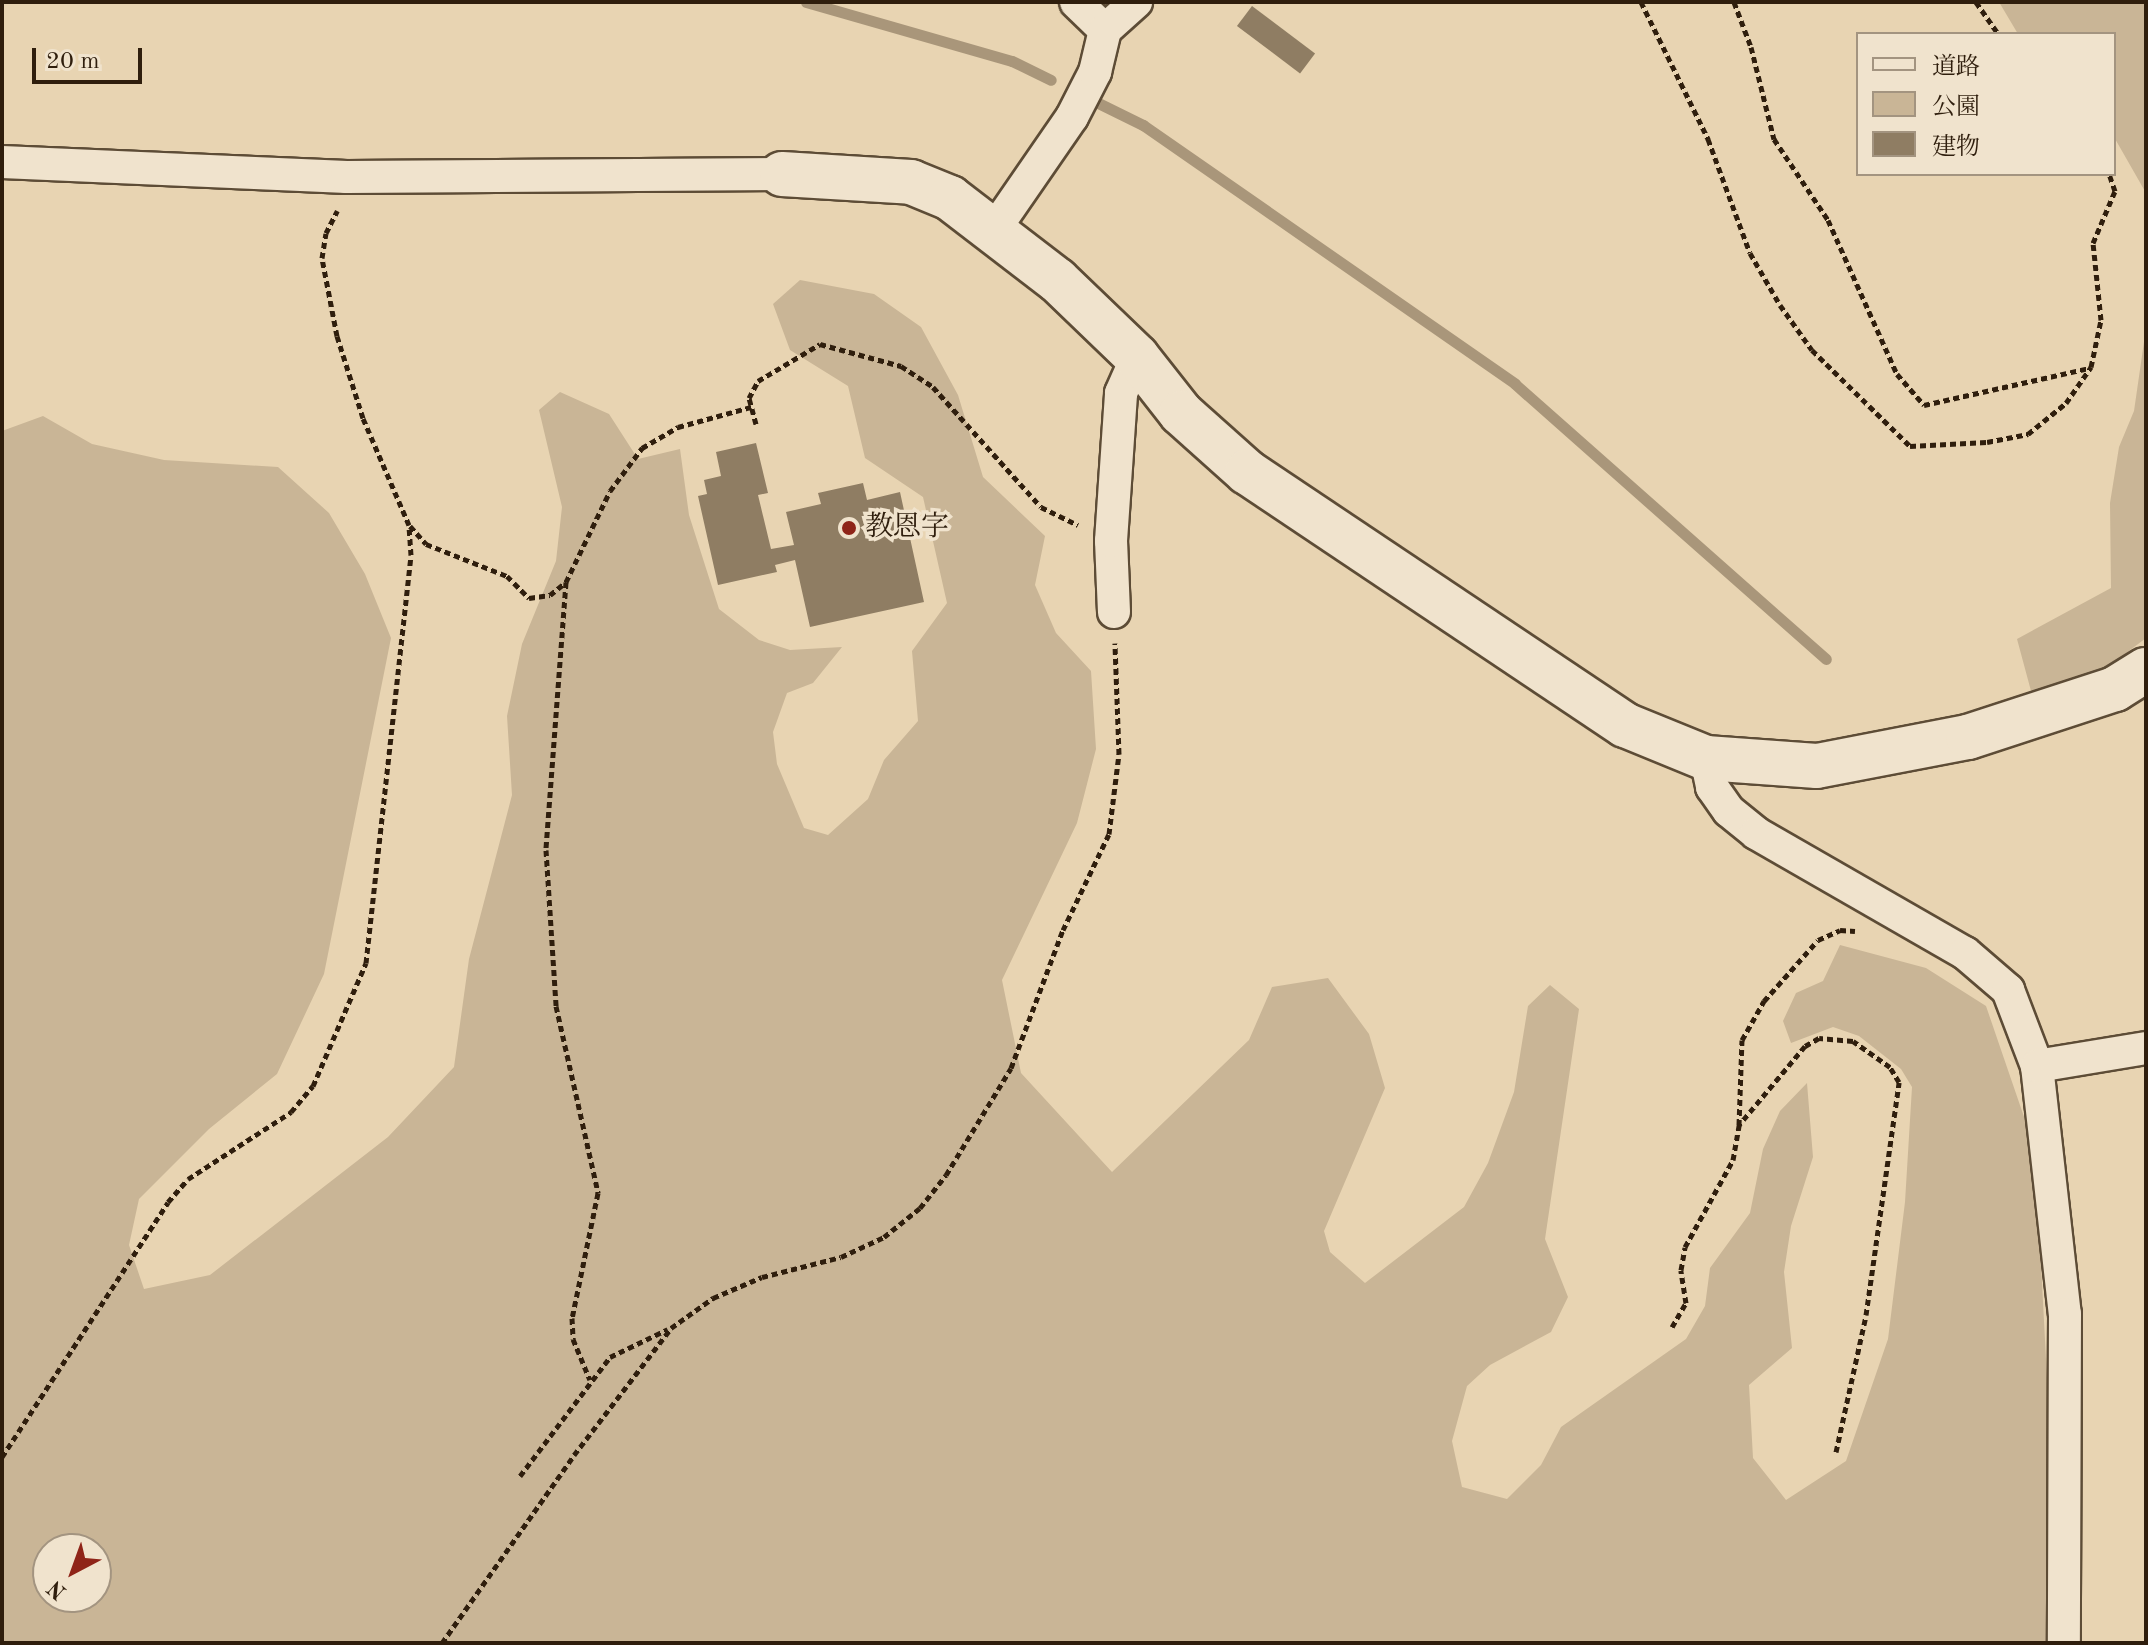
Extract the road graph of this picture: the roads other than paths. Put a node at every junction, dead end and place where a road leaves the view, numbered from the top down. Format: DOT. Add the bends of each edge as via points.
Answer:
graph roads {
  1 [pos="1076,2"];
  2 [pos="1136,2"];
  3 [pos="1105,30"];
  4 [pos="2,162"];
  5 [pos="782,174"];
  6 [pos="994,230"];
  7 [pos="1137,357"];
  8 [pos="1114,612"];
  9 [pos="2146,670"];
  10 [pos="1706,758"];
  11 [pos="2146,1048"];
  12 [pos="2037,1066"];
  13 [pos="2064,1643"];
  1 -- 3 [label="street"];
  2 -- 3 [label="street"];
  3 -- 6 [label="street" via="1095,72 1072,117"];
  4 -- 5 [label="street" via="347,177"];
  5 -- 6 [label="street" via="911,182 950,198"];
  6 -- 7 [label="street" via="1057,280"];
  7 -- 8 [label="street" via="1121,393 1111,541"];
  7 -- 10 [label="street" via="1181,413 1259,480 1625,725"];
  9 -- 10 [label="street" via="2115,689 1968,737 1817,766"];
  10 -- 12 [label="street" via="1712,787 1729,811 1756,833 1965,953 2008,990"];
  11 -- 12 [label="street"];
  12 -- 13 [label="street" via="2065,1314"];
}
